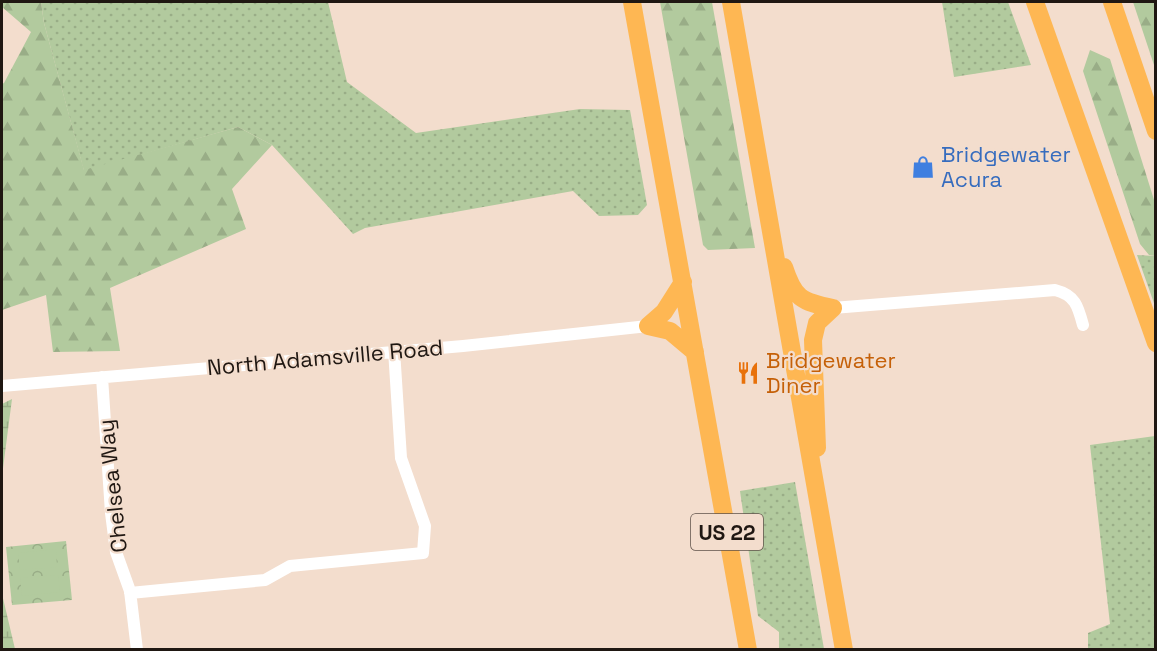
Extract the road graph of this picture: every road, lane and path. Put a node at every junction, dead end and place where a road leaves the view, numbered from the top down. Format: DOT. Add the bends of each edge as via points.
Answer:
graph roads {
  1 [pos="632,2"];
  2 [pos="731,2"];
  3 [pos="1035,2"];
  4 [pos="1112,2"];
  5 [pos="1155,131"];
  6 [pos="767,212"];
  7 [pos="683,282"];
  8 [pos="833,308"];
  9 [pos="1083,325"];
  10 [pos="648,326"];
  11 [pos="1155,343"];
  12 [pos="394,350"];
  13 [pos="695,352"];
  14 [pos="102,377"];
  15 [pos="2,386"];
  16 [pos="817,499"];
  17 [pos="130,593"];
  18 [pos="137,650"];
  19 [pos="748,650"];
  20 [pos="844,650"];
  1 -- 7 [label="highway, US 22"];
  2 -- 6 [label="highway"];
  3 -- 11 [label="highway"];
  4 -- 5 [label="highway"];
  6 -- 8 [label="highway" via="791,287 810,303"];
  6 -- 16 [label="highway"];
  7 -- 10 [label="highway" via="664,312"];
  7 -- 13 [label="highway, US 22"];
  8 -- 9 [label="street" via="1055,290 1066,292 1075,300"];
  8 -- 16 [label="highway" via="817,323 813,340"];
  10 -- 12 [label="street, North Adamsville Road"];
  10 -- 13 [label="highway" via="670,331"];
  12 -- 14 [label="street, North Adamsville Road"];
  12 -- 17 [label="street" via="401,458 425,526 423,553 290,566 265,580"];
  13 -- 19 [label="highway, US 22"];
  14 -- 15 [label="street, North Adamsville Road"];
  14 -- 17 [label="street, Chelsea Way" via="116,552"];
  16 -- 20 [label="highway"];
  17 -- 18 [label="street, Chelsea Way"];
}
